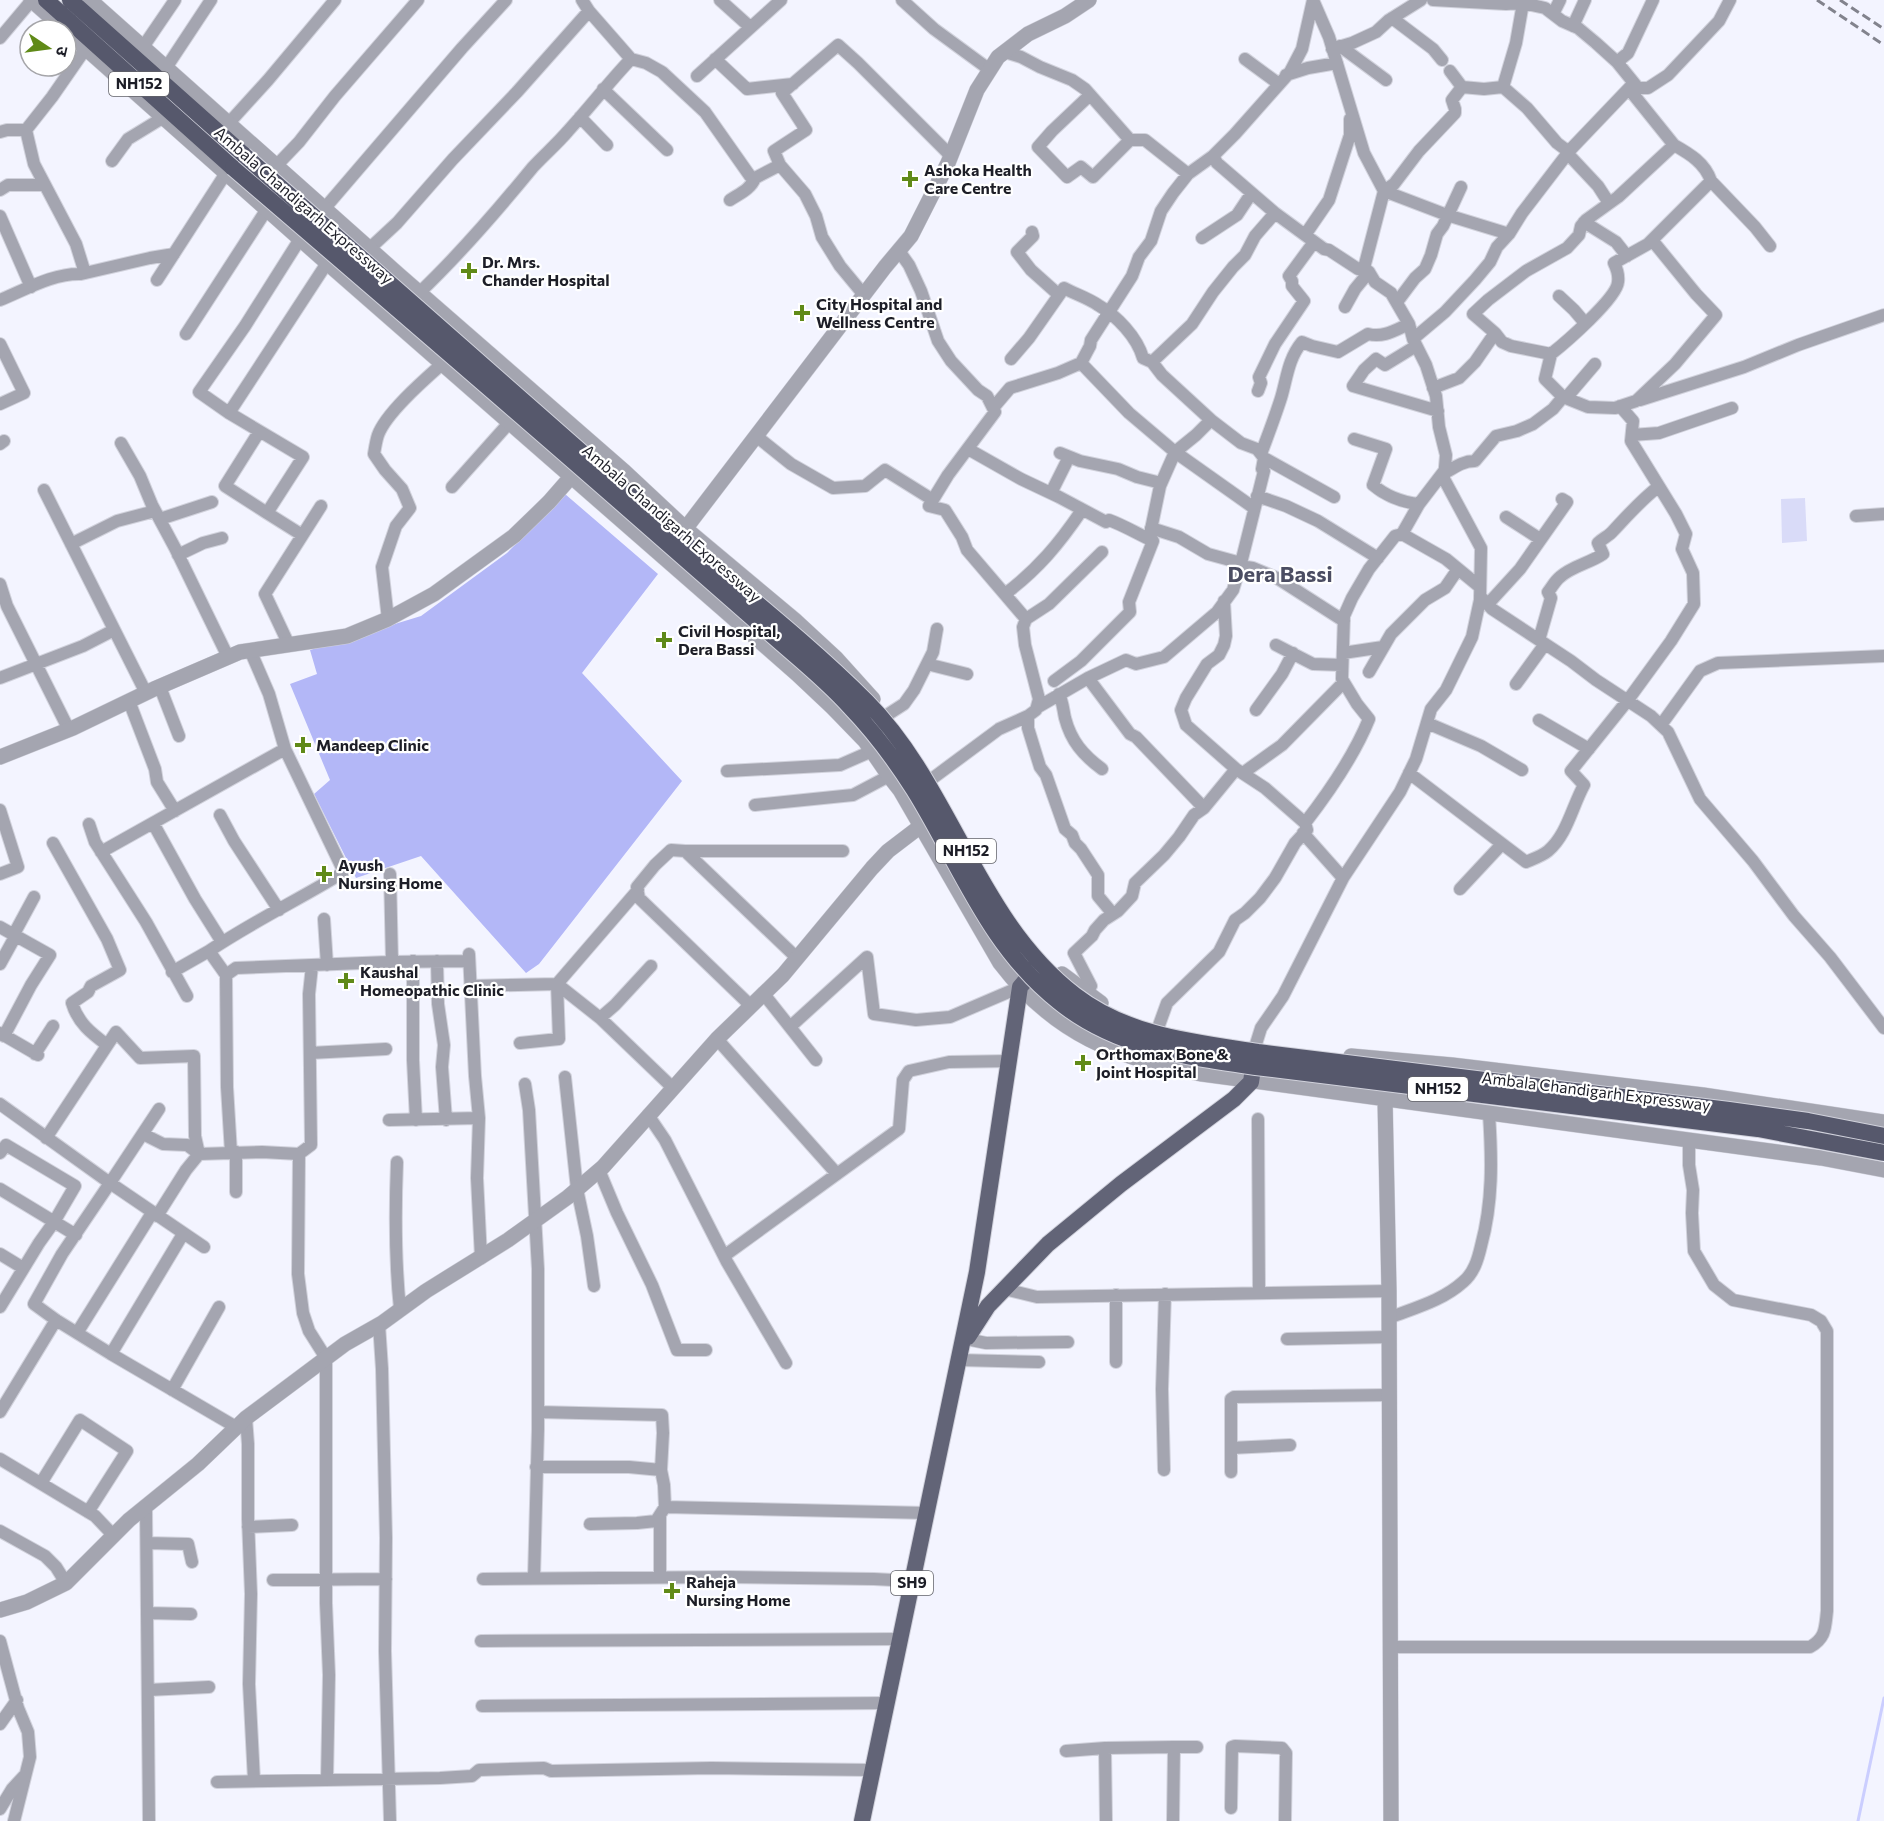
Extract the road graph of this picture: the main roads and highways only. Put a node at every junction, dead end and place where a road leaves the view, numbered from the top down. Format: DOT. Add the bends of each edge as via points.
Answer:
graph roads {
  1 [pos="46,0"];
  2 [pos="70,0"];
  3 [pos="228,164"];
  4 [pos="1045,958"];
  5 [pos="1256,1044"];
  6 [pos="1884,1136"];
  7 [pos="1884,1153"];
  8 [pos="963,1348"];
  9 [pos="862,1821"];
  1 -- 3 [label="highway, Ambala Chandigarh Expressway / NH152"];
  2 -- 3 [label="highway, Ambala Chandigarh Expressway / NH152" via="232,133"];
  3 -- 6 [label="highway, Ambala Chandigarh Expressway / NH152, bridge" via="679,537 868,703 900,741 1016,935 1057,980 1097,1011 1162,1037 1193,1042 1769,1115"];
  3 -- 7 [label="highway, Ambala Chandigarh Expressway / NH152, bridge" via="580,466 848,704 885,747 915,791 999,939 1033,979 1081,1018 1123,1039 1180,1056 1758,1129"];
  4 -- 8 [label="main road, SH9" via="1020,987"];
  5 -- 8 [label="main road, SH9" via="1251,1082 1234,1100 1048,1244 988,1306"];
  8 -- 9 [label="main road, SH9"];
}
